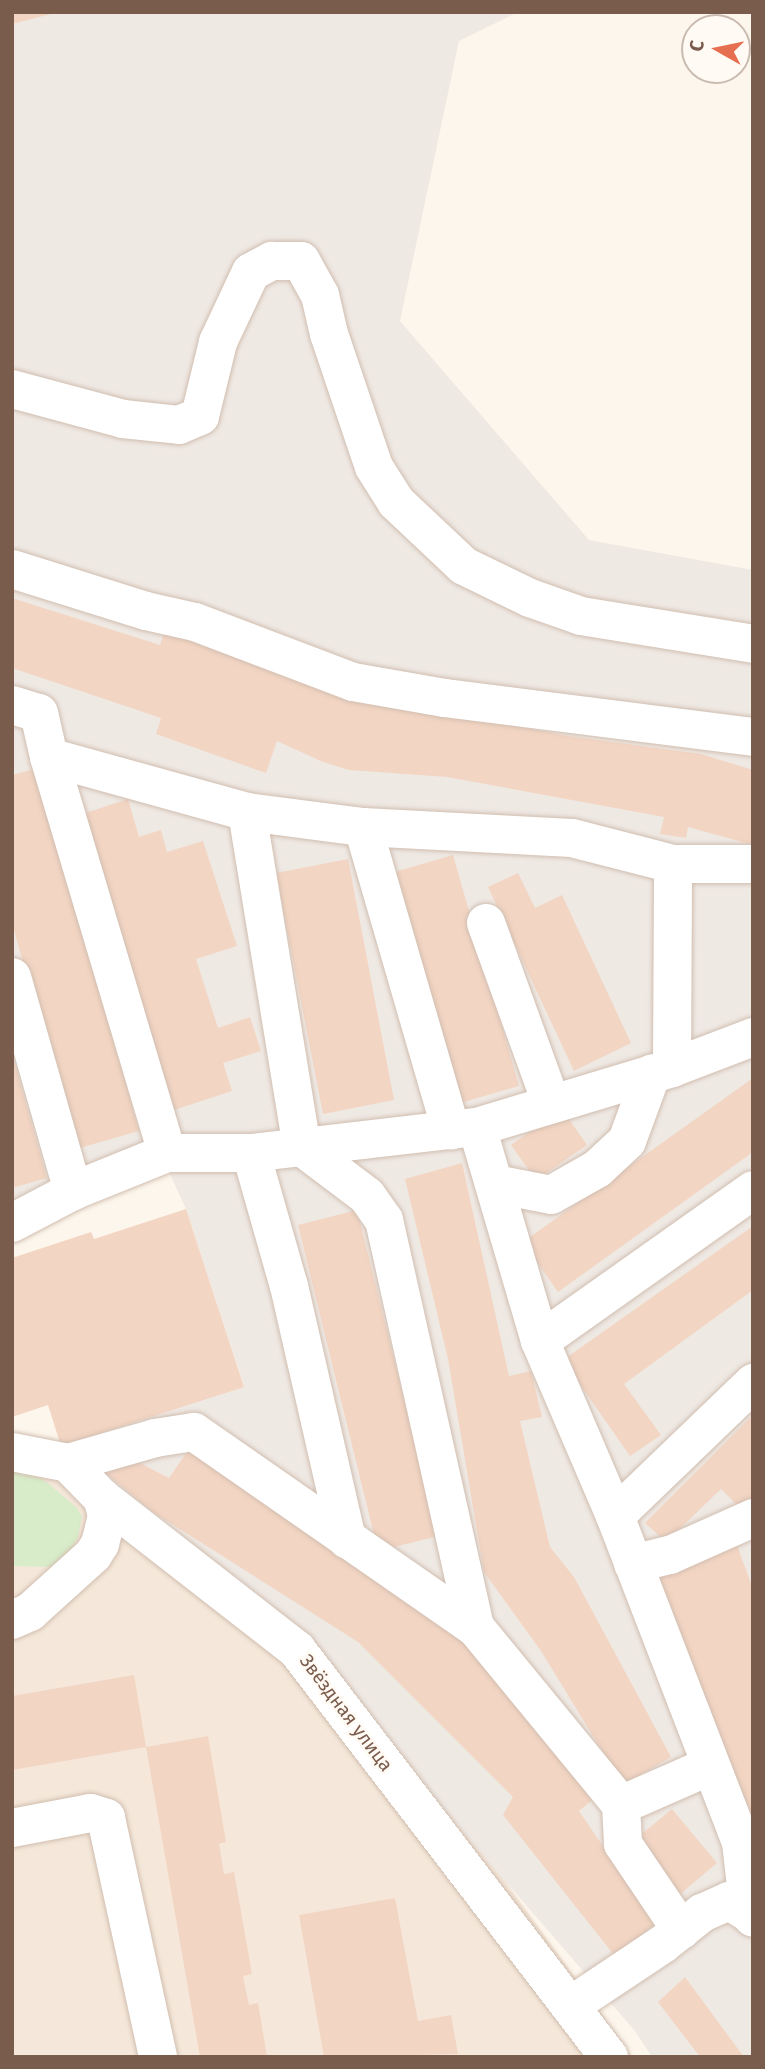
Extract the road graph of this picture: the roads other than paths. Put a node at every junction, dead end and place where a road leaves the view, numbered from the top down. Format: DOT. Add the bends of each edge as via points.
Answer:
graph roads {
  1 [pos="12,389"];
  2 [pos="12,569"];
  3 [pos="753,644"];
  4 [pos="12,705"];
  5 [pos="753,737"];
  6 [pos="49,757"];
  7 [pos="247,812"];
  8 [pos="363,827"];
  9 [pos="673,864"];
  10 [pos="753,864"];
  11 [pos="486,923"];
  12 [pos="12,977"];
  13 [pos="753,1037"];
  14 [pos="662,1071"];
  15 [pos="551,1103"];
  16 [pos="464,1128"];
  17 [pos="302,1147"];
  18 [pos="167,1153"];
  19 [pos="251,1153"];
  20 [pos="495,1184"];
  21 [pos="753,1190"];
  22 [pos="73,1191"];
  23 [pos="12,1223"];
  24 [pos="540,1341"];
  25 [pos="753,1383"];
  26 [pos="12,1452"];
  27 [pos="68,1463"];
  28 [pos="102,1498"];
  29 [pos="615,1516"];
  30 [pos="750,1531"];
  31 [pos="348,1539"];
  32 [pos="633,1564"];
  33 [pos="12,1620"];
  34 [pos="475,1627"];
  35 [pos="710,1766"];
  36 [pos="621,1805"];
  37 [pos="12,1828"];
  38 [pos="747,1840"];
  39 [pos="751,1915"];
  40 [pos="681,1930"];
  41 [pos="570,2006"];
  42 [pos="606,2056"];
  43 [pos="158,2057"];
  1 -- 3 [label="street" via="122,419 178,425 200,416 218,342 251,272 272,261 301,261 320,295 374,467 396,502 464,566 581,616"];
  2 -- 5 [label="street" via="195,622 353,682"];
  4 -- 6 [label="street" via="39,713"];
  6 -- 7 [label="street"];
  6 -- 18 [label="street"];
  7 -- 8 [label="street"];
  7 -- 17 [label="street"];
  8 -- 9 [label="street" via="572,838"];
  8 -- 16 [label="street"];
  9 -- 10 [label="street"];
  9 -- 14 [label="street"];
  11 -- 15 [label="street"];
  12 -- 22 [label="street"];
  13 -- 14 [label="street"];
  14 -- 15 [label="street"];
  14 -- 20 [label="street" via="627,1141 597,1169 551,1195"];
  15 -- 16 [label="street"];
  16 -- 17 [label="street"];
  16 -- 20 [label="street"];
  17 -- 19 [label="street"];
  17 -- 34 [label="street" via="367,1196 384,1220"];
  18 -- 19 [label="street"];
  18 -- 22 [label="street"];
  19 -- 31 [label="street" via="289,1286"];
  20 -- 24 [label="street"];
  21 -- 24 [label="street"];
  22 -- 23 [label="street"];
  24 -- 29 [label="street"];
  25 -- 29 [label="street"];
  26 -- 27 [label="street"];
  27 -- 28 [label="street, Звёздная улица"];
  27 -- 31 [label="street" via="194,1432"];
  28 -- 33 [label="street" via="107,1515 93,1555 30,1612"];
  28 -- 41 [label="street, Звёздная улица" via="297,1650"];
  29 -- 32 [label="street"];
  30 -- 32 [label="street"];
  31 -- 34 [label="street"];
  32 -- 35 [label="street"];
  34 -- 36 [label="street"];
  35 -- 36 [label="street"];
  35 -- 38 [label="street"];
  36 -- 40 [label="street" via="623,1844"];
  37 -- 43 [label="street" via="91,1813 106,1818"];
  38 -- 39 [label="street"];
  39 -- 40 [label="street" via="729,1902 702,1913"];
  40 -- 41 [label="street"];
  41 -- 42 [label="street, Звёздная улица"];
}
